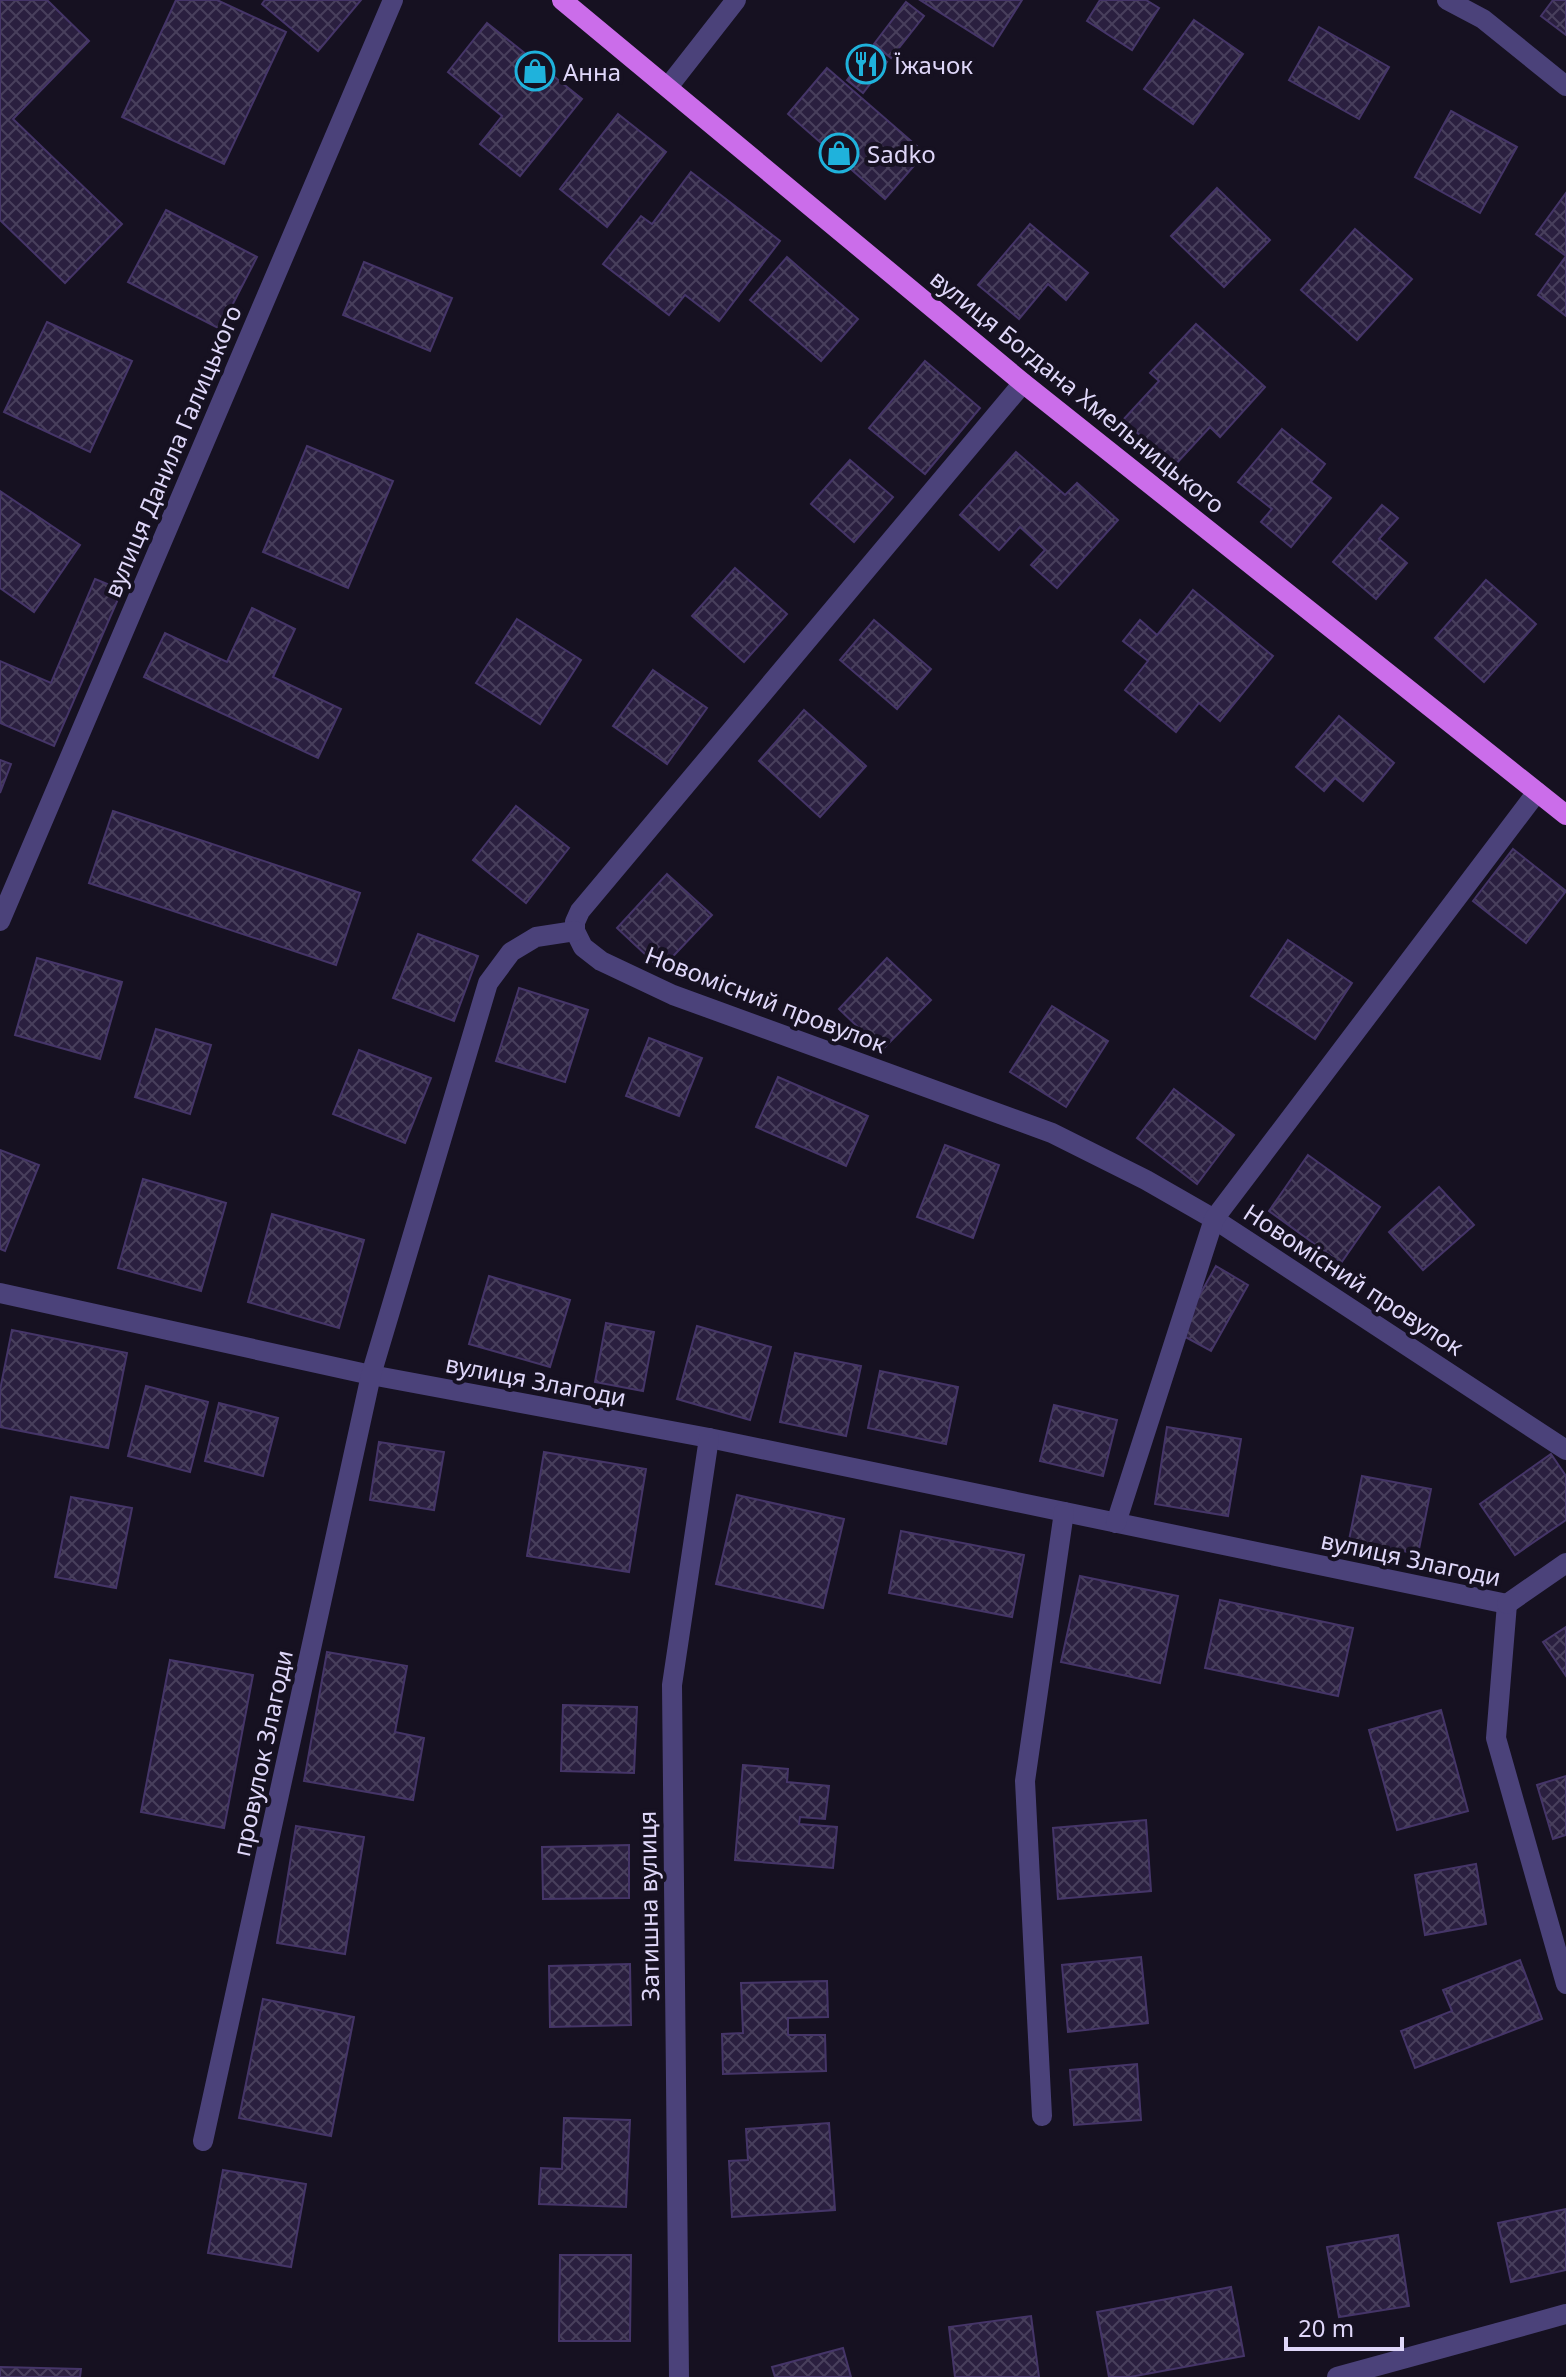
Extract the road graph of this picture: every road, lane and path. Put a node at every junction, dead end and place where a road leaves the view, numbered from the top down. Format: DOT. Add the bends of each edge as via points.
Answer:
graph roads {
  1 [pos="393,0"];
  2 [pos="562,0"];
  3 [pos="736,0"];
  4 [pos="1447,0"];
  5 [pos="1566,86"];
  6 [pos="668,87"];
  7 [pos="1023,383"];
  8 [pos="1537,792"];
  9 [pos="1566,815"];
  10 [pos="0,921"];
  11 [pos="575,931"];
  12 [pos="1214,1219"];
  13 [pos="0,1293"];
  14 [pos="371,1375"];
  15 [pos="709,1438"];
  16 [pos="1566,1450"];
  17 [pos="1064,1512"];
  18 [pos="1116,1523"];
  19 [pos="1566,1563"];
  20 [pos="1507,1604"];
  21 [pos="1566,1984"];
  22 [pos="1042,2116"];
  23 [pos="203,2141"];
  24 [pos="1566,2314"];
  25 [pos="679,2377"];
  26 [pos="1337,2377"];
  1 -- 10 [label="street, вулиця Данила Галицького"];
  2 -- 6 [label="main road, вулиця Богдана Хмельницького"];
  3 -- 6 [label="street"];
  4 -- 5 [label="street" via="1483,19"];
  6 -- 7 [label="main road, вулиця Богдана Хмельницького"];
  7 -- 8 [label="main road, вулиця Богдана Хмельницького"];
  7 -- 11 [label="street" via="580,911"];
  8 -- 9 [label="main road, вулиця Богдана Хмельницького"];
  8 -- 12 [label="street"];
  11 -- 12 [label="street, Новомісний провулок" via="583,947 601,961 673,995 1052,1133"];
  11 -- 14 [label="street, провулок Злагоди" via="536,937 511,952 488,983"];
  12 -- 16 [label="street, Новомісний провулок"];
  12 -- 18 [label="street"];
  13 -- 14 [label="street, вулиця Злагоди"];
  14 -- 15 [label="street, вулиця Злагоди"];
  14 -- 23 [label="street, провулок Злагоди"];
  15 -- 17 [label="street, вулиця Злагоди"];
  15 -- 25 [label="street, Затишна вулиця" via="672,1685"];
  17 -- 18 [label="street, вулиця Злагоди"];
  17 -- 22 [label="street" via="1025,1781"];
  18 -- 20 [label="street, вулиця Злагоди"];
  19 -- 20 [label="street"];
  20 -- 21 [label="street, вулиця Злагоди" via="1496,1738"];
  24 -- 26 [label="street"];
}
